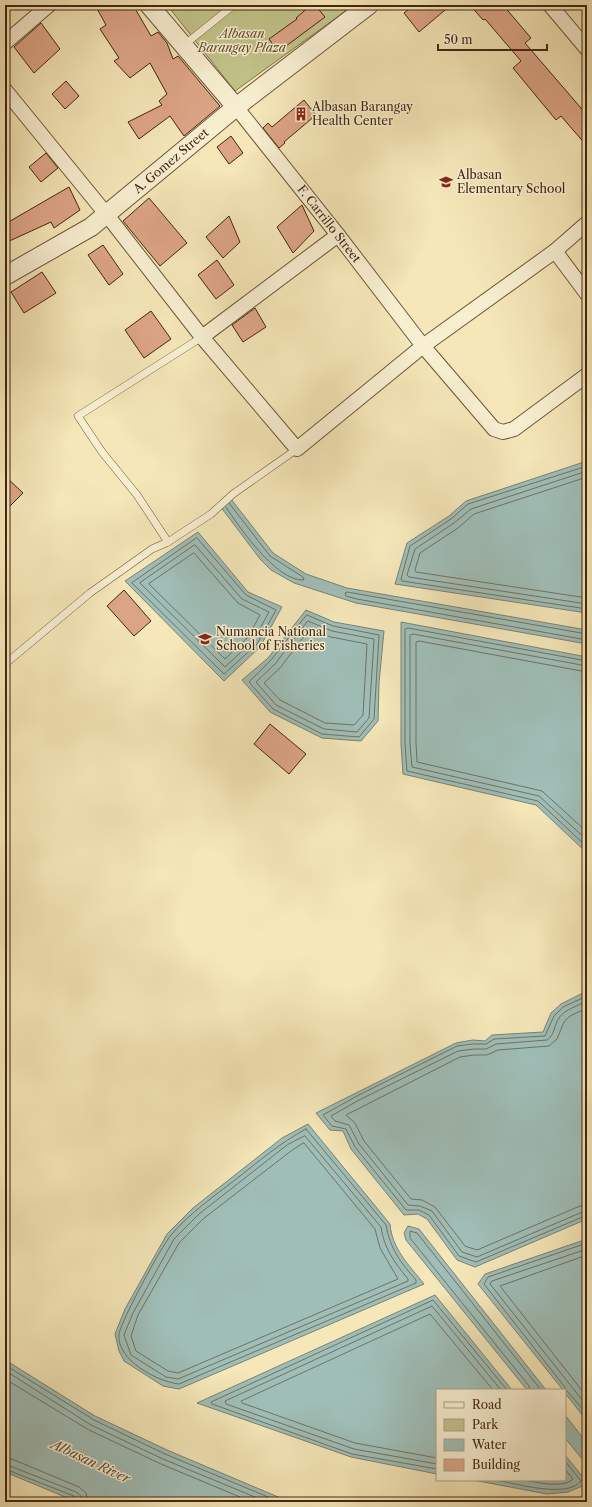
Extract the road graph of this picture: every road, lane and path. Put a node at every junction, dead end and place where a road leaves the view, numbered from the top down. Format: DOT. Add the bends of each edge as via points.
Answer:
graph roads {
  1 [pos="49,5"];
  2 [pos="149,5"];
  3 [pos="234,5"];
  4 [pos="550,5"];
  5 [pos="360,9"];
  6 [pos="5,43"];
  7 [pos="182,46"];
  8 [pos="587,49"];
  9 [pos="5,90"];
  10 [pos="236,107"];
  11 [pos="106,215"];
  12 [pos="587,223"];
  13 [pos="338,235"];
  14 [pos="555,251"];
  15 [pos="5,276"];
  16 [pos="587,294"];
  17 [pos="202,337"];
  18 [pos="423,346"];
  19 [pos="587,375"];
  20 [pos="297,449"];
  21 [pos="168,542"];
  22 [pos="5,664"];
  1 -- 6 [label="street"];
  2 -- 7 [label="street, F. Carrillo Street"];
  3 -- 7 [label="lane"];
  4 -- 8 [label="street"];
  5 -- 10 [label="street, A. Gomez Street"];
  7 -- 10 [label="street, F. Carrillo Street"];
  9 -- 11 [label="street"];
  10 -- 11 [label="street, A. Gomez Street"];
  10 -- 13 [label="street, F. Carrillo Street"];
  11 -- 15 [label="street, A. Gomez Street" via="91,227"];
  11 -- 17 [label="street"];
  12 -- 14 [label="street"];
  13 -- 17 [label="street"];
  13 -- 18 [label="street, F. Carrillo Street"];
  14 -- 16 [label="street"];
  14 -- 18 [label="street"];
  17 -- 20 [label="street"];
  17 -- 21 [label="lane" via="78,416 102,452 137,495"];
  18 -- 19 [label="street, F. Carrillo Street" via="494,429 503,432 514,429"];
  18 -- 20 [label="street"];
  20 -- 21 [label="lane" via="233,494 211,514"];
  21 -- 22 [label="lane" via="152,549 90,593"];
}
